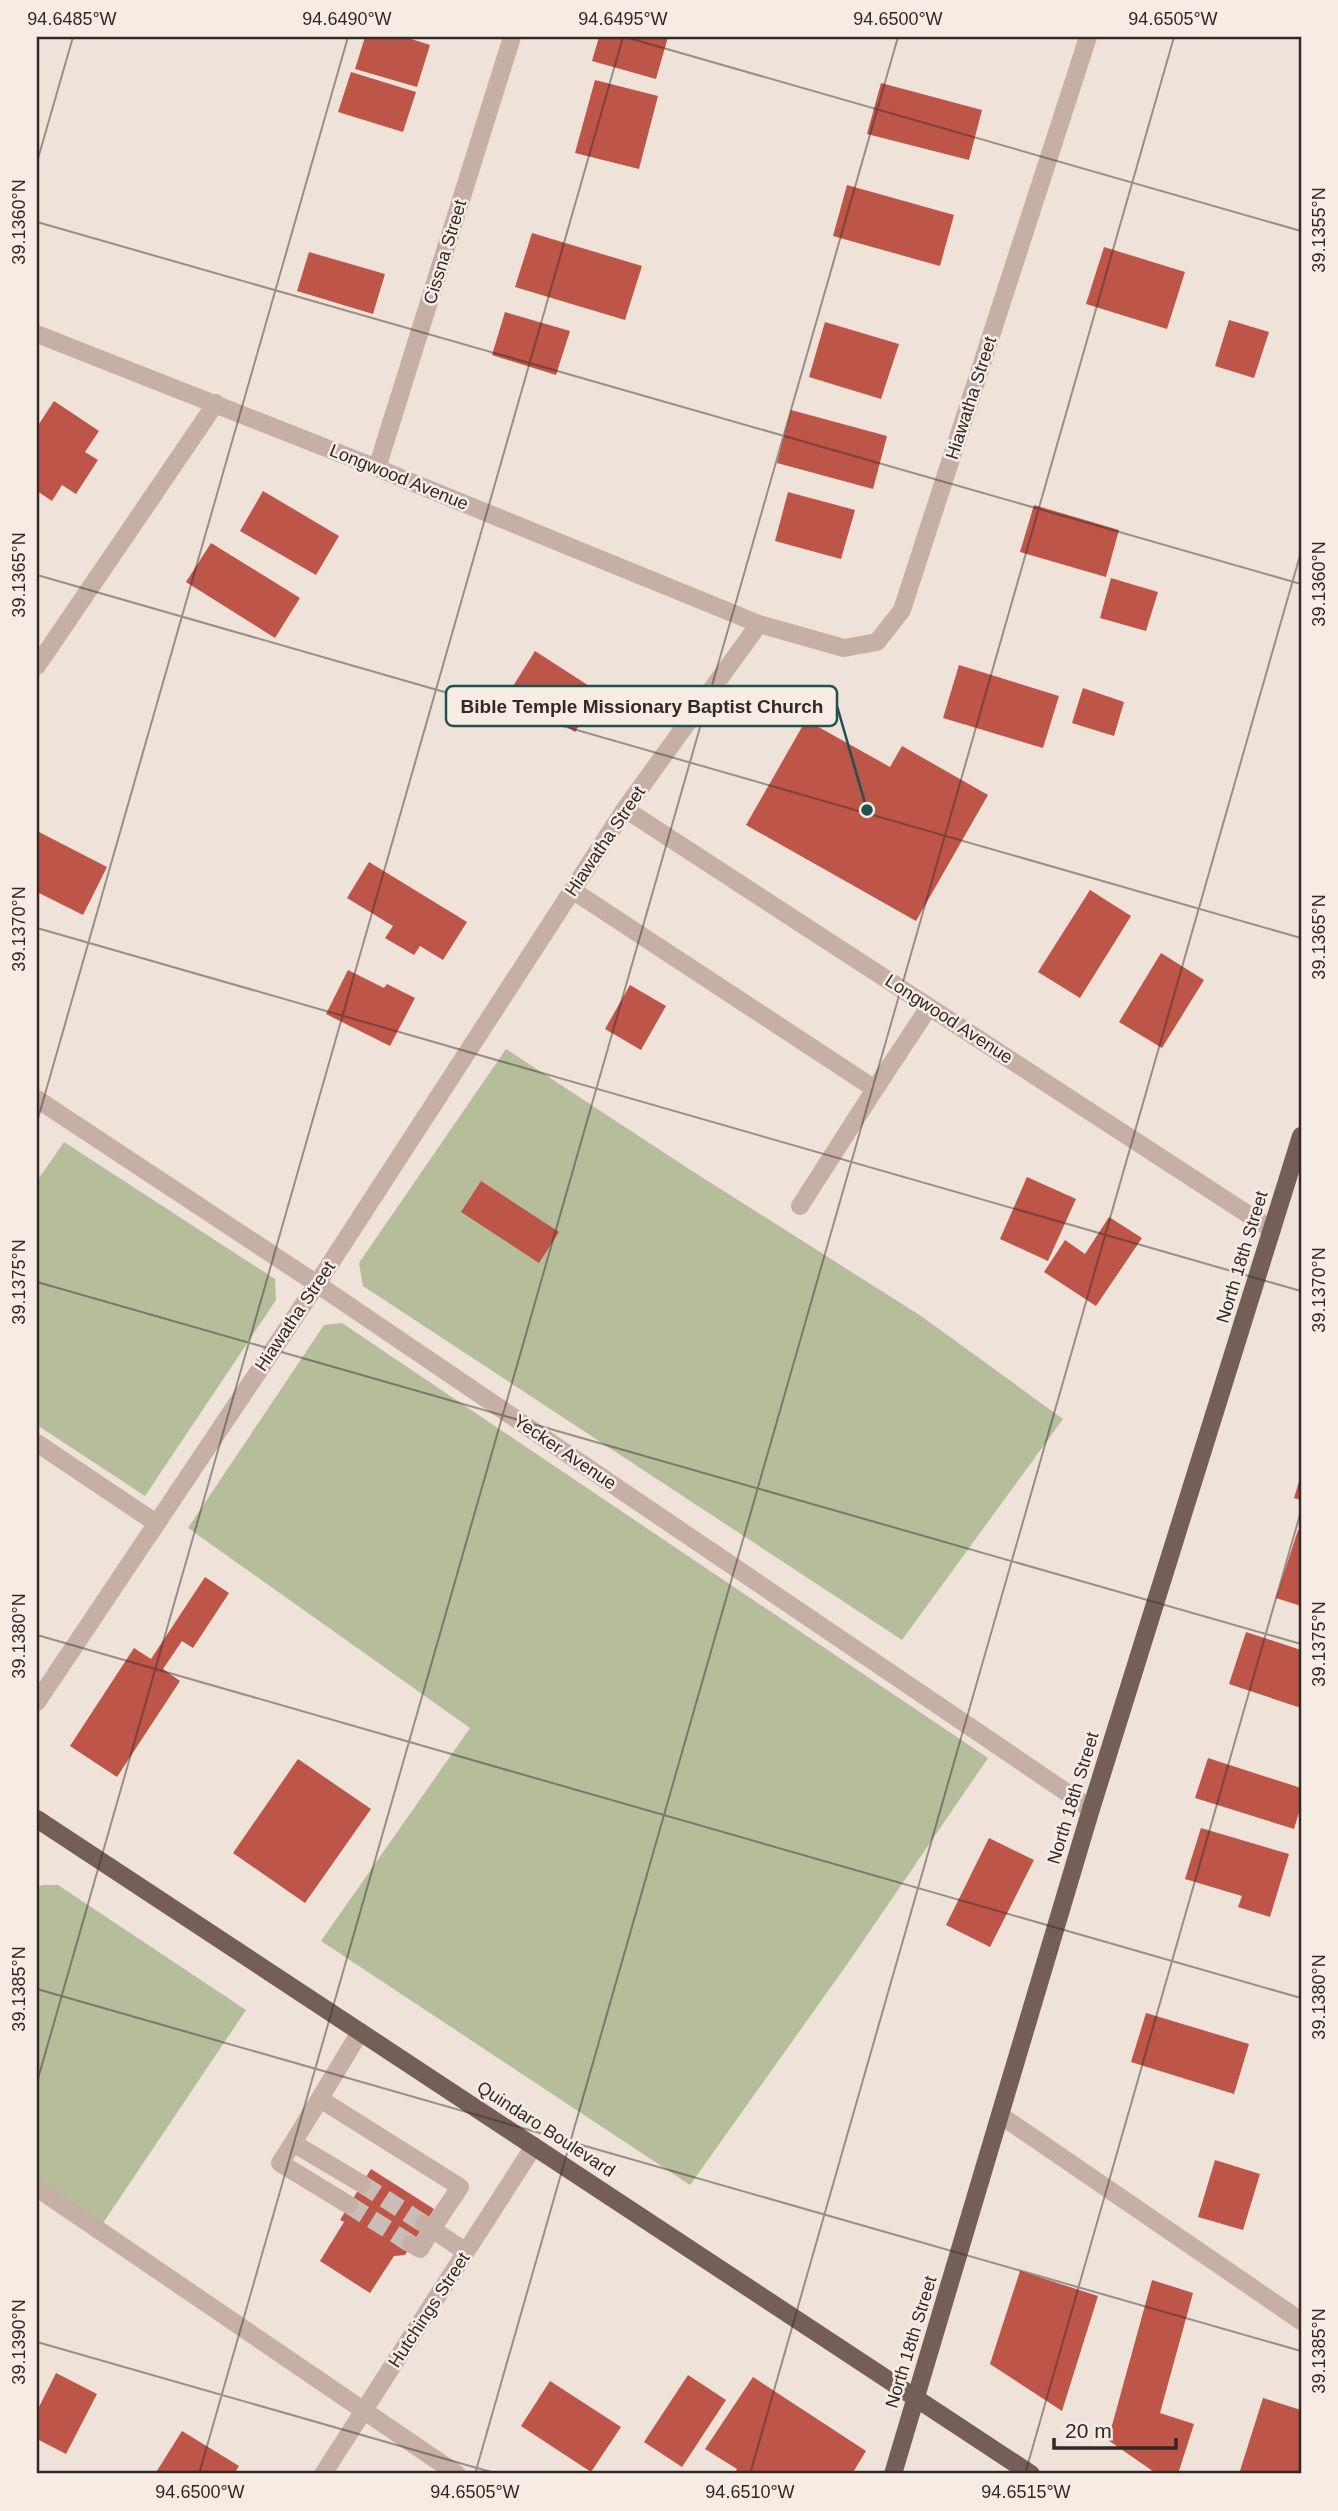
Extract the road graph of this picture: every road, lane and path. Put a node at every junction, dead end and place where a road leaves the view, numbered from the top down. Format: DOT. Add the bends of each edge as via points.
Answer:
graph roads {
  1 [pos="512,37"];
  2 [pos="1088,37"];
  3 [pos="37,334"];
  4 [pos="216,403"];
  5 [pos="377,468"];
  6 [pos="759,624"];
  7 [pos="37,666"];
  8 [pos="625,809"];
  9 [pos="572,890"];
  10 [pos="929,1007"];
  11 [pos="875,1089"];
  12 [pos="37,1099"];
  13 [pos="1301,1136"];
  14 [pos="800,1206"];
  15 [pos="1272,1230"];
  16 [pos="317,1284"];
  17 [pos="37,1443"];
  18 [pos="156,1523"];
  19 [pos="37,1702"];
  20 [pos="1091,1809"];
  21 [pos="38,1824"];
  22 [pos="360,2032"];
  23 [pos="320,2099"];
  24 [pos="1000,2115"];
  25 [pos="293,2143"];
  26 [pos="534,2146"];
  27 [pos="362,2184"];
  28 [pos="37,2188"];
  29 [pos="349,2205"];
  30 [pos="428,2227"];
  31 [pos="411,2244"];
  32 [pos="466,2252"];
  33 [pos="1301,2321"];
  34 [pos="917,2397"];
  35 [pos="365,2410"];
  36 [pos="323,2474"];
  37 [pos="457,2474"];
  38 [pos="893,2474"];
  39 [pos="1031,2474"];
  1 -- 5 [label="street, Cissna Street"];
  2 -- 6 [label="street, Hiawatha Street" via="902,610 877,642 844,648"];
  3 -- 4 [label="street, Longwood Avenue"];
  4 -- 5 [label="street, Longwood Avenue"];
  4 -- 7 [label="street"];
  5 -- 6 [label="street, Longwood Avenue"];
  6 -- 8 [label="street, Hiawatha Street"];
  8 -- 9 [label="street, Hiawatha Street"];
  8 -- 10 [label="street, Longwood Avenue"];
  9 -- 11 [label="street"];
  9 -- 16 [label="street, Hiawatha Street"];
  10 -- 11 [label="street"];
  10 -- 15 [label="street, Longwood Avenue"];
  11 -- 14 [label="street"];
  12 -- 16 [label="street, Yecker Avenue"];
  13 -- 15 [label="main road, North 18th Street"];
  15 -- 20 [label="main road, North 18th Street"];
  16 -- 18 [label="street, Hiawatha Street"];
  16 -- 20 [label="street, Yecker Avenue"];
  17 -- 18 [label="street"];
  18 -- 19 [label="street, Hiawatha Street"];
  20 -- 24 [label="main road, North 18th Street"];
  21 -- 22 [label="main road, Quindaro Boulevard"];
  22 -- 23 [label="street"];
  22 -- 26 [label="main road, Quindaro Boulevard"];
  23 -- 25 [label="street"];
  23 -- 30 [label="street" via="460,2187"];
  24 -- 33 [label="street"];
  24 -- 34 [label="main road, North 18th Street"];
  25 -- 27 [label="street"];
  25 -- 29 [label="street" via="281,2163"];
  26 -- 32 [label="street, Hutchings Street"];
  26 -- 34 [label="main road, Quindaro Boulevard"];
  28 -- 35 [label="street"];
  30 -- 31 [label="street" via="420,2249"];
  30 -- 32 [label="street"];
  32 -- 35 [label="street, Hutchings Street"];
  34 -- 38 [label="main road, North 18th Street"];
  34 -- 39 [label="main road, Quindaro Boulevard"];
  35 -- 36 [label="street, Hutchings Street"];
  35 -- 37 [label="street"];
}
